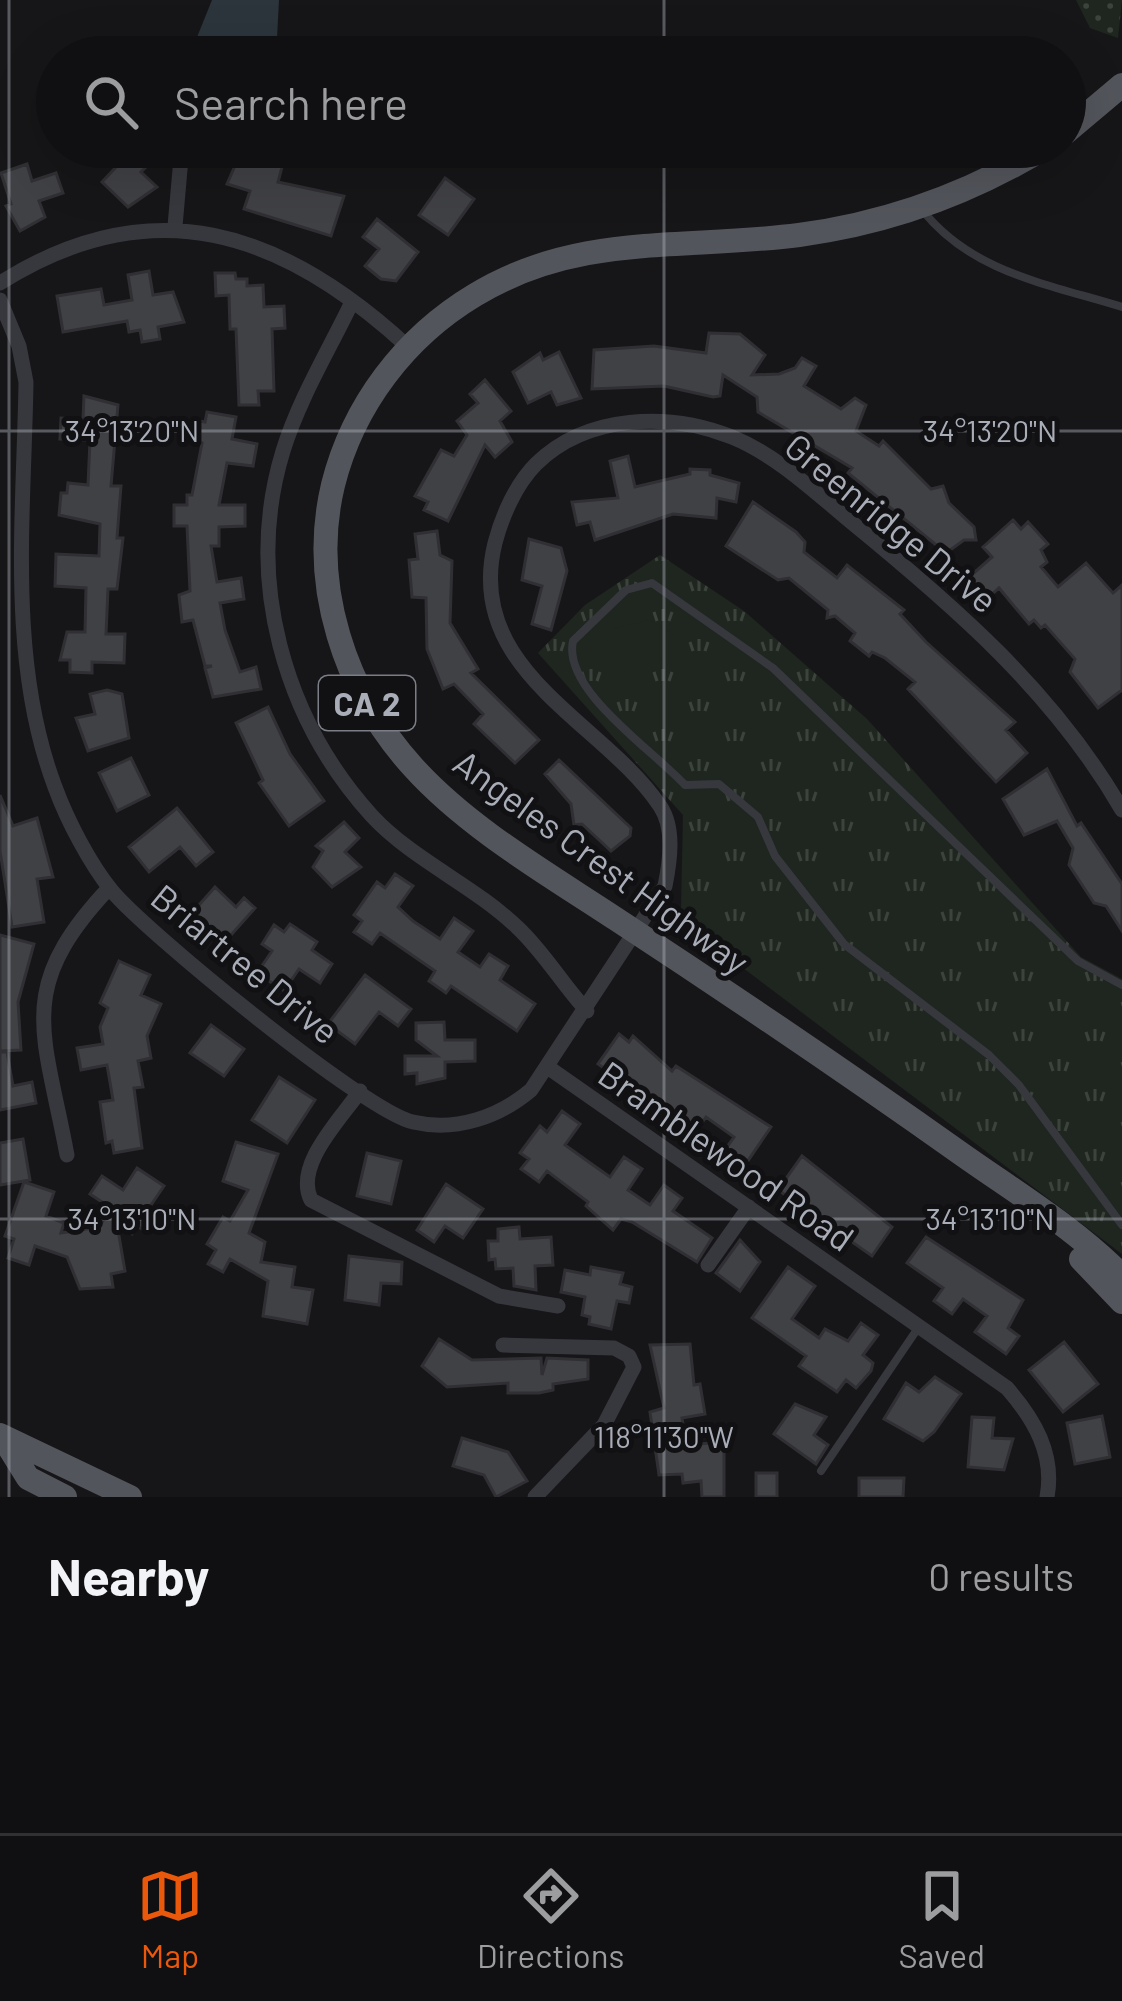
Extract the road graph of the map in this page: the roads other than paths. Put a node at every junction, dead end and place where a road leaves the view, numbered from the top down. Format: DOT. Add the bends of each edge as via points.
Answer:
graph roads {
  1 [pos="1122,86"];
  2 [pos="1086,116"];
  3 [pos="180,168"];
  4 [pos="1012,168"];
  5 [pos="921,209"];
  6 [pos="175,226"];
  7 [pos="0,283"];
  8 [pos="0,300"];
  9 [pos="352,302"];
  10 [pos="1122,307"];
  11 [pos="407,346"];
  12 [pos="1122,810"];
  13 [pos="109,888"];
  14 [pos="636,932"];
  15 [pos="1122,985"];
  16 [pos="587,1011"];
  17 [pos="806,1051"];
  18 [pos="548,1068"];
  19 [pos="360,1091"];
  20 [pos="67,1155"];
  21 [pos="748,1207"];
  22 [pos="1122,1225"];
  23 [pos="708,1265"];
  24 [pos="1122,1276"];
  25 [pos="1122,1302"];
  26 [pos="558,1306"];
  27 [pos="920,1326"];
  28 [pos="503,1345"];
  29 [pos="1,1435"];
  30 [pos="821,1471"];
  31 [pos="65,1497"];
  32 [pos="130,1497"];
  33 [pos="535,1497"];
  34 [pos="1047,1497"];
  1 -- 2 [label="main road"];
  3 -- 6 [label="street"];
  4 -- 5 [label="main road, Angeles Crest Highway / CA 2"];
  5 -- 10 [label="lane" via="979,262"];
  5 -- 11 [label="main road, Angeles Crest Highway / CA 2" via="796,236 558,256 476,294"];
  6 -- 7 [label="street" via="103,237 36,260"];
  6 -- 9 [label="street" via="225,234"];
  8 -- 13 [label="street, Briartree Drive" via="26,382 25,655 38,728 56,790"];
  9 -- 11 [label="street"];
  9 -- 16 [label="street" via="283,451 274,501 273,600 290,691 311,734 375,819 518,927"];
  11 -- 14 [label="main road, Angeles Crest Highway / CA 2" via="363,410 332,490 328,583 347,662 383,728 442,796"];
  12 -- 14 [label="street, Greenridge Drive" via="996,646 767,456 704,427 603,427 555,448 514,496 493,552 492,598 525,669 660,806 670,848 665,886"];
  13 -- 19 [label="street, Briartree Drive" via="162,944"];
  13 -- 20 [label="street" via="55,955 45,989 42,1020"];
  14 -- 16 [label="street, Briartree Drive"];
  14 -- 17 [label="main road, Angeles Crest Highway / CA 2"];
  15 -- 22 [label="lane" via="1078,961 773,668 652,583 626,590 573,641 573,665 593,697 685,785 719,784 758,817 775,856 844,944 989,1054"];
  16 -- 18 [label="street, Briartree Drive"];
  17 -- 24 [label="main road, Angeles Crest Highway / CA 2" via="860,1081"];
  17 -- 25 [label="main road, Angeles Crest Highway / CA 2" via="854,1095 1052,1235"];
  18 -- 19 [label="street, Briartree Drive" via="507,1110 444,1125 410,1122"];
  18 -- 21 [label="street, Bramblewood Road"];
  19 -- 26 [label="street" via="310,1164 304,1187 311,1200 499,1296"];
  21 -- 23 [label="street"];
  21 -- 27 [label="street, Bramblewood Road"];
  27 -- 30 [label="lane"];
  27 -- 34 [label="street, Bramblewood Road" via="1007,1388 1033,1417 1046,1451"];
  28 -- 33 [label="street" via="624,1351 634,1367 604,1425"];
  29 -- 31 [label="main road" via="28,1478"];
  29 -- 32 [label="main road"];
}
